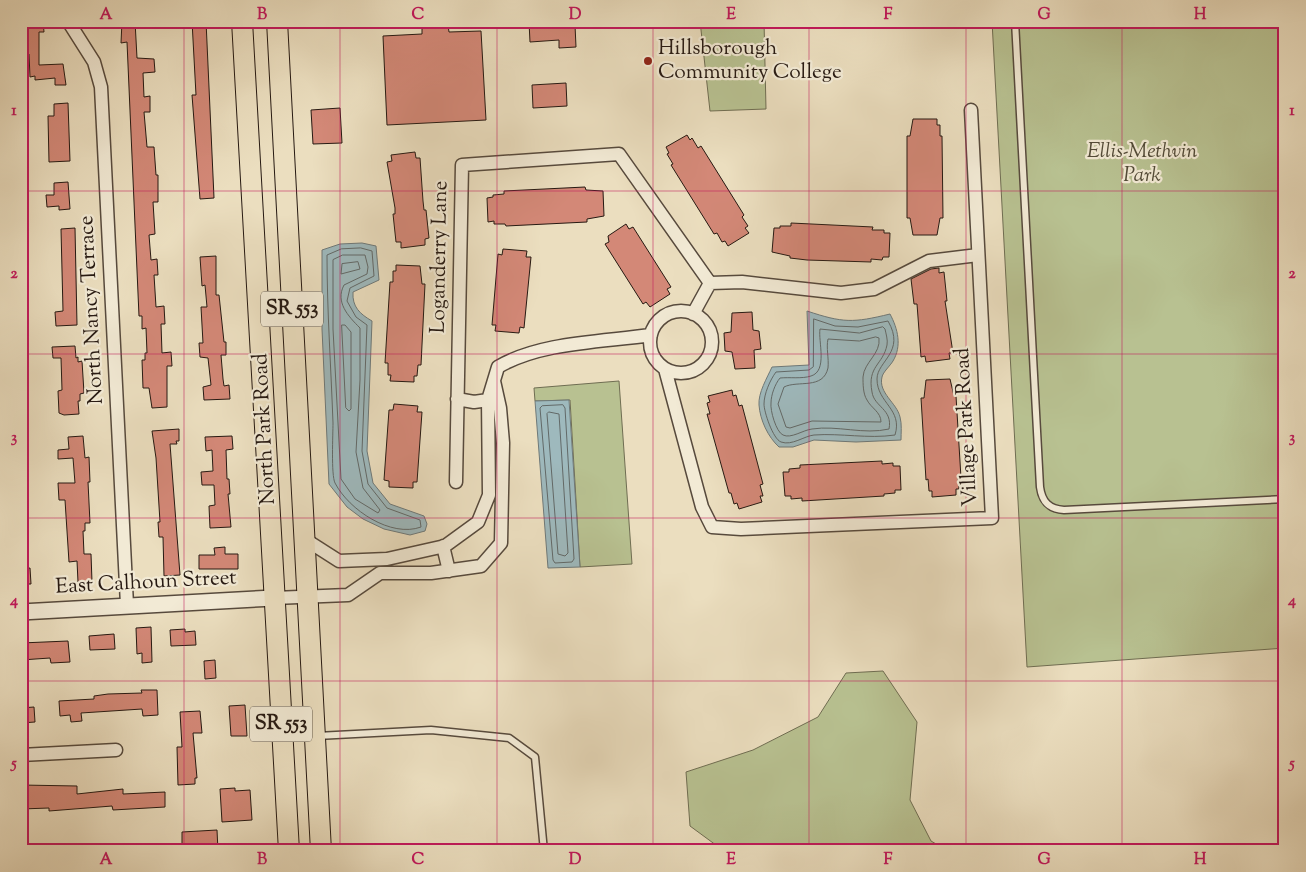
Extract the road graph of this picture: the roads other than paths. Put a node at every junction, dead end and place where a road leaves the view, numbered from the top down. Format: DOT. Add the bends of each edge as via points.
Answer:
graph roads {
  1 [pos="68,21"];
  2 [pos="242,21"];
  3 [pos="278,21"];
  4 [pos="1015,21"];
  5 [pos="971,110"];
  6 [pos="978,255"];
  7 [pos="710,283"];
  8 [pos="693,314"];
  9 [pos="651,335"];
  10 [pos="665,369"];
  11 [pos="494,381"];
  12 [pos="457,400"];
  13 [pos="488,400"];
  14 [pos="456,482"];
  15 [pos="1285,499"];
  16 [pos="487,501"];
  17 [pos="503,502"];
  18 [pos="304,538"];
  19 [pos="442,546"];
  20 [pos="379,559"];
  21 [pos="449,571"];
  22 [pos="380,573"];
  23 [pos="306,596"];
  24 [pos="274,598"];
  25 [pos="127,605"];
  26 [pos="21,612"];
  27 [pos="314,737"];
  28 [pos="116,750"];
  29 [pos="21,755"];
  30 [pos="289,851"];
  31 [pos="321,851"];
  32 [pos="544,851"];
  1 -- 25 [label="street, North Nancy Terrace" via="94,62 101,87"];
  2 -- 24 [label="main road, North Park Road / SR 553"];
  3 -- 18 [label="main road, North Park Road / SR 553"];
  4 -- 15 [label="lane" via="1043,500 1052,508 1064,510"];
  5 -- 6 [label="street"];
  6 -- 7 [label="street" via="929,260 874,290 841,293 742,282"];
  6 -- 10 [label="street, Village Park Road" via="992,518 741,529 712,527 702,507"];
  7 -- 8 [label="street"];
  7 -- 12 [label="street, Loganderry Lane" via="619,154 462,165"];
  8 -- 9 [label="street" via="677,311 668,314 659,320"];
  8 -- 10 [label="street" via="705,322 710,331 712,341 707,360 690,372 680,374"];
  9 -- 10 [label="street, Village Park Road" via="650,349 654,359"];
  9 -- 11 [label="street" via="531,352 498,367"];
  11 -- 13 [label="street"];
  11 -- 17 [label="street" via="503,443"];
  12 -- 13 [label="street"];
  12 -- 14 [label="street, Loganderry Lane"];
  13 -- 16 [label="street"];
  16 -- 17 [label="street"];
  16 -- 19 [label="street" via="478,522"];
  17 -- 21 [label="street" via="501,543 481,566"];
  18 -- 20 [label="street" via="339,561"];
  18 -- 23 [label="main road, North Park Road / SR 553"];
  19 -- 20 [label="street"];
  19 -- 21 [label="street"];
  20 -- 22 [label="street"];
  21 -- 22 [label="street"];
  22 -- 23 [label="street" via="348,595"];
  23 -- 24 [label="street"];
  23 -- 27 [label="main road, SR 553"];
  24 -- 25 [label="street, East Calhoun Street"];
  24 -- 30 [label="main road, SR 553"];
  25 -- 26 [label="street, East Calhoun Street"];
  27 -- 31 [label="main road, SR 553"];
  27 -- 32 [label="lane" via="431,730 509,738 535,757"];
  28 -- 29 [label="street"];
}
